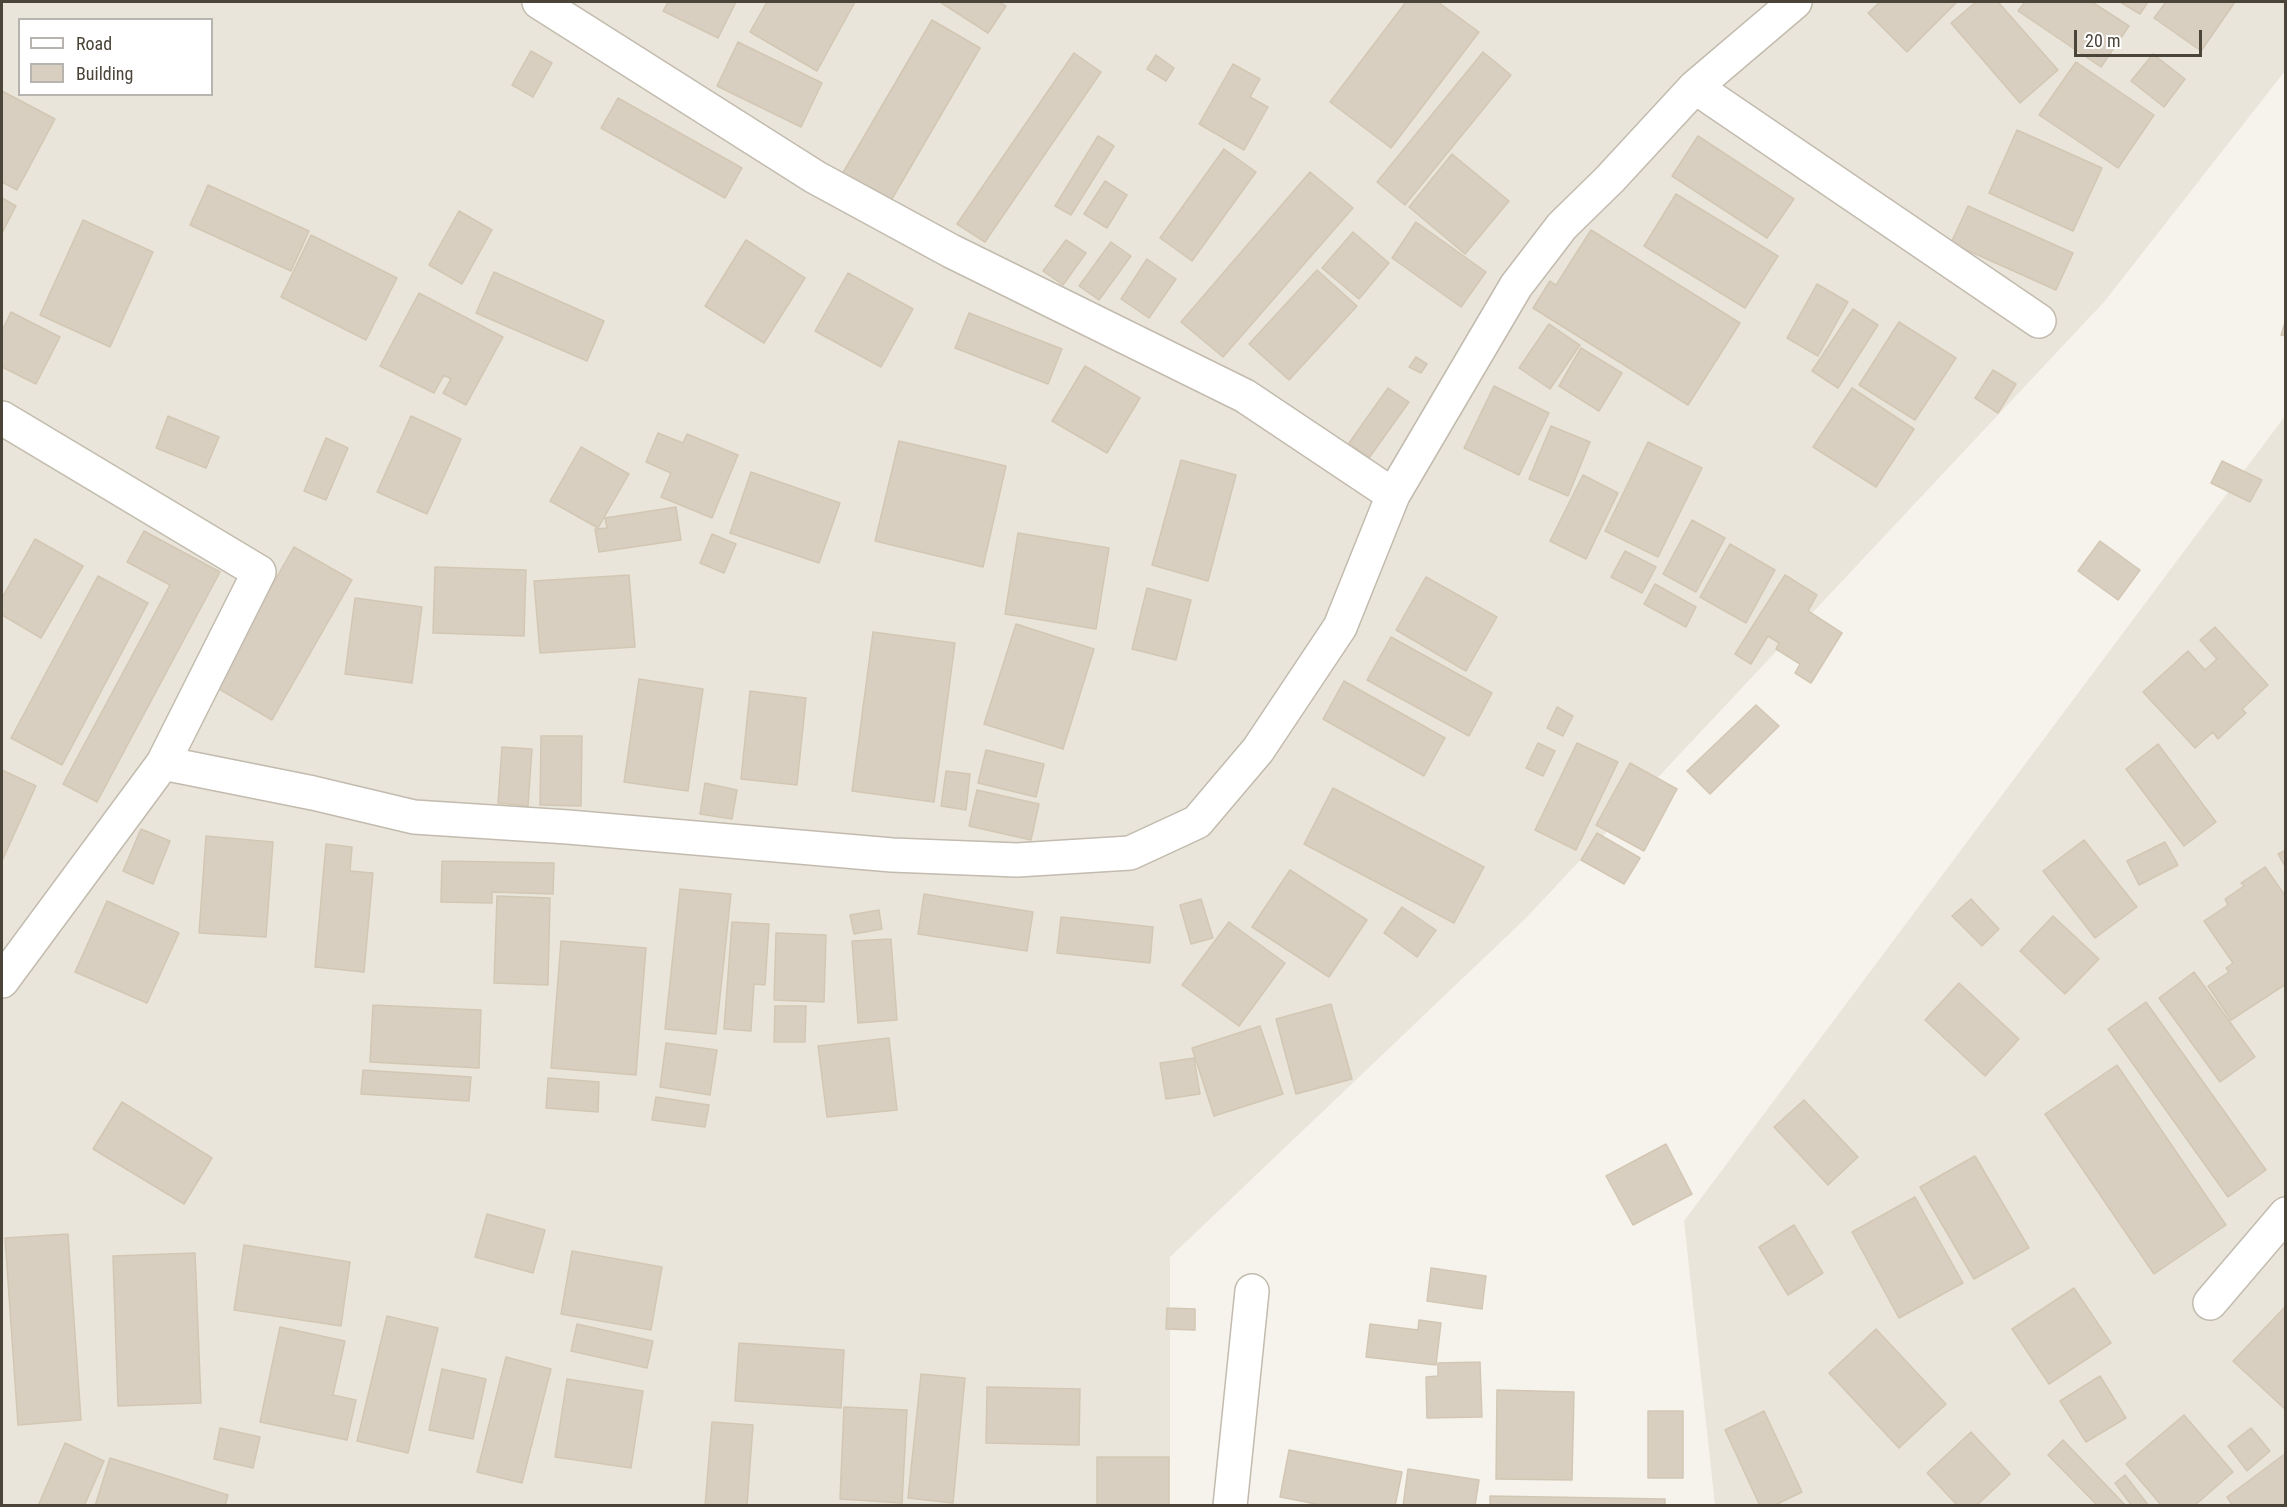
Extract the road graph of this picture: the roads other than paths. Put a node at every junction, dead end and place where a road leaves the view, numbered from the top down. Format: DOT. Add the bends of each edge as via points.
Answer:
graph roads {
  1 [pos="539,2"];
  2 [pos="1795,2"];
  3 [pos="1695,87"];
  4 [pos="2039,321"];
  5 [pos="2,418"];
  6 [pos="1393,495"];
  7 [pos="163,763"];
  8 [pos="2,981"];
  9 [pos="2286,1214"];
  10 [pos="1252,1291"];
  11 [pos="2210,1303"];
  12 [pos="1230,1506"];
  1 -- 6 [label="street" via="815,177 951,251 1245,396"];
  2 -- 3 [label="street"];
  3 -- 4 [label="street"];
  3 -- 6 [label="street" via="1562,226 1516,286"];
  5 -- 7 [label="street" via="259,572"];
  6 -- 7 [label="street" via="1340,627 1258,750 1197,822 1130,853 1017,860 892,855 414,817"];
  7 -- 8 [label="street"];
  9 -- 11 [label="street"];
  10 -- 12 [label="street"];
}
